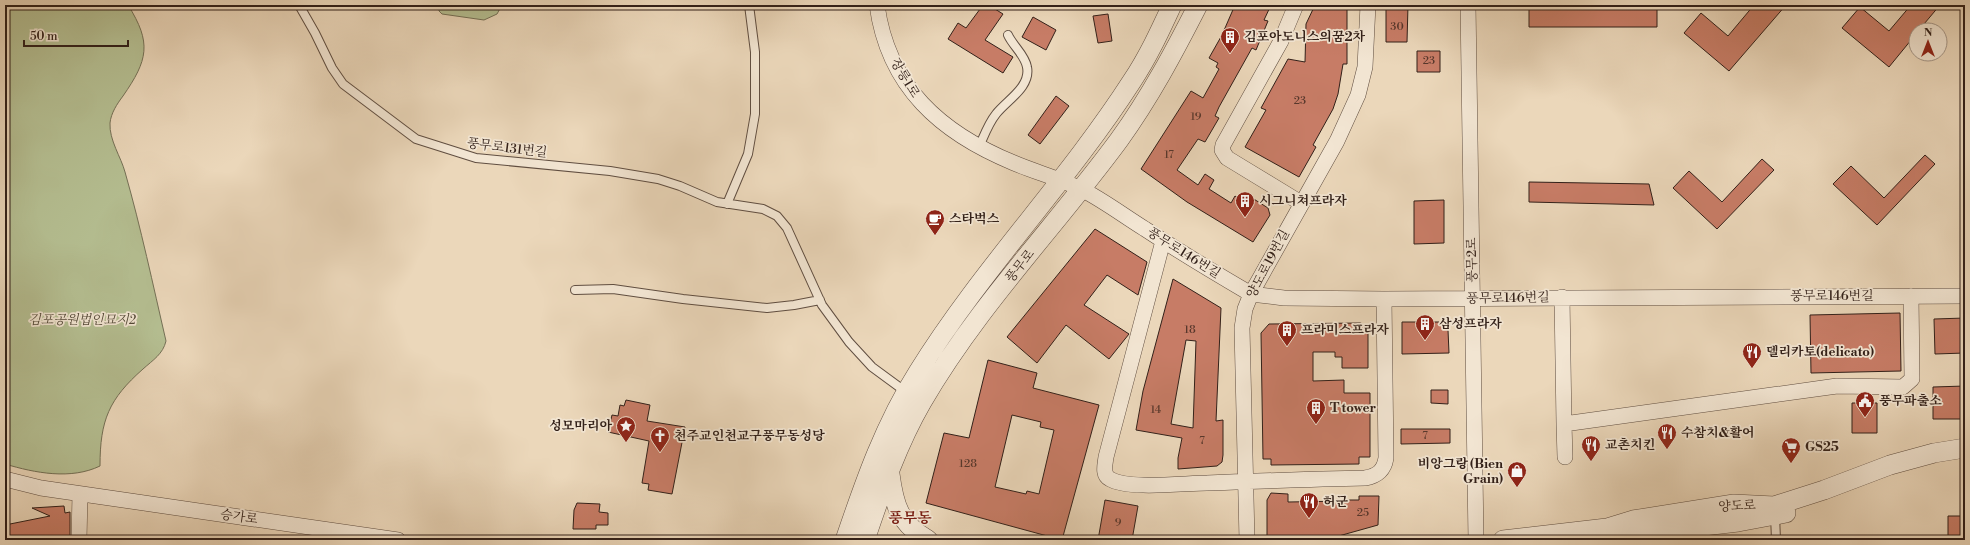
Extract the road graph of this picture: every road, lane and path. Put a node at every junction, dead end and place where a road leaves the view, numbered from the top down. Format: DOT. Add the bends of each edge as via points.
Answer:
graph roads {
  1 [pos="299,5"];
  2 [pos="749,5"];
  3 [pos="877,5"];
  4 [pos="1172,5"];
  5 [pos="1198,5"];
  6 [pos="1296,5"];
  7 [pos="1368,5"];
  8 [pos="1468,5"];
  9 [pos="1008,35"];
  10 [pos="979,147"];
  11 [pos="1060,181"];
  12 [pos="1081,188"];
  13 [pos="1301,203"];
  14 [pos="727,204"];
  15 [pos="1164,241"];
  16 [pos="575,290"];
  17 [pos="1251,294"];
  18 [pos="1911,296"];
  19 [pos="1965,296"];
  20 [pos="1562,297"];
  21 [pos="1472,298"];
  22 [pos="1384,299"];
  23 [pos="820,300"];
  24 [pos="906,392"];
  25 [pos="1564,424"];
  26 [pos="1965,448"];
  27 [pos="1565,457"];
  28 [pos="1965,457"];
  29 [pos="890,470"];
  30 [pos="5,479"];
  31 [pos="1245,481"];
  32 [pos="80,494"];
  33 [pos="1774,511"];
  34 [pos="79,540"];
  35 [pos="398,540"];
  36 [pos="845,540"];
  37 [pos="865,540"];
  38 [pos="928,540"];
  39 [pos="1247,540"];
  40 [pos="1476,540"];
  41 [pos="1503,540"];
  42 [pos="1584,540"];
  43 [pos="1776,540"];
  1 -- 14 [label="lane, 풍무로131번길" via="343,84 416,138 476,158 610,171 658,179"];
  2 -- 14 [label="lane" via="755,52 755,114 748,154"];
  3 -- 10 [label="street, 장릉1로" via="890,52 912,94 951,130"];
  4 -- 11 [label="street, 풍무로" via="1133,80"];
  5 -- 12 [label="street, 풍무로" via="1147,98 1119,140"];
  6 -- 13 [label="street" via="1281,41 1222,150 1227,158"];
  7 -- 13 [label="street, 양도로19번길" via="1365,67 1358,95 1337,141"];
  8 -- 21 [label="street, 풍무2로"];
  9 -- 10 [label="lane" via="1025,60 1028,75 1020,89 989,124"];
  10 -- 11 [label="street, 장릉1로"];
  11 -- 12 [label="street, 장릉1로"];
  11 -- 24 [label="street, 풍무로" via="966,302"];
  12 -- 15 [label="street, 풍무로146번길"];
  12 -- 29 [label="street, 풍무로" via="944,367 922,403"];
  13 -- 17 [label="street, 양도로19번길"];
  14 -- 23 [label="lane, 풍무로131번길" via="763,209 777,216 787,228"];
  15 -- 17 [label="street, 풍무로146번길"];
  15 -- 31 [label="street" via="1104,471 1110,480 1134,484"];
  16 -- 23 [label="lane" via="613,289 767,308"];
  17 -- 22 [label="street, 풍무로146번길" via="1284,298"];
  17 -- 31 [label="street, 양도로19번길" via="1242,328"];
  18 -- 19 [label="street, 풍무로146번길"];
  18 -- 20 [label="street, 풍무로146번길"];
  18 -- 25 [label="street" via="1912,379 1903,387 1837,386"];
  20 -- 21 [label="street, 풍무로146번길"];
  20 -- 25 [label="street"];
  21 -- 22 [label="street, 풍무로146번길"];
  21 -- 40 [label="street, 풍무2로"];
  22 -- 31 [label="street" via="1386,458 1382,470 1372,477 1365,478"];
  23 -- 24 [label="lane, 풍무로131번길" via="862,357"];
  24 -- 36 [label="street, 풍무로" via="867,473"];
  25 -- 27 [label="street"];
  26 -- 33 [label="street, 양도로" via="1890,465"];
  28 -- 33 [label="street, 양도로" via="1936,461 1891,474 1809,506"];
  29 -- 37 [label="street, 풍무로"];
  29 -- 38 [label="street" via="893,496 900,514 916,532"];
  30 -- 32 [label="street, 승가로" via="33,487"];
  31 -- 39 [label="street, 양도로19번길"];
  32 -- 34 [label="street"];
  32 -- 35 [label="street, 승가로"];
  33 -- 41 [label="street, 양도로" via="1734,504 1632,520 1607,528"];
  33 -- 42 [label="street, 양도로" via="1738,522"];
  33 -- 43 [label="lane"];
}
